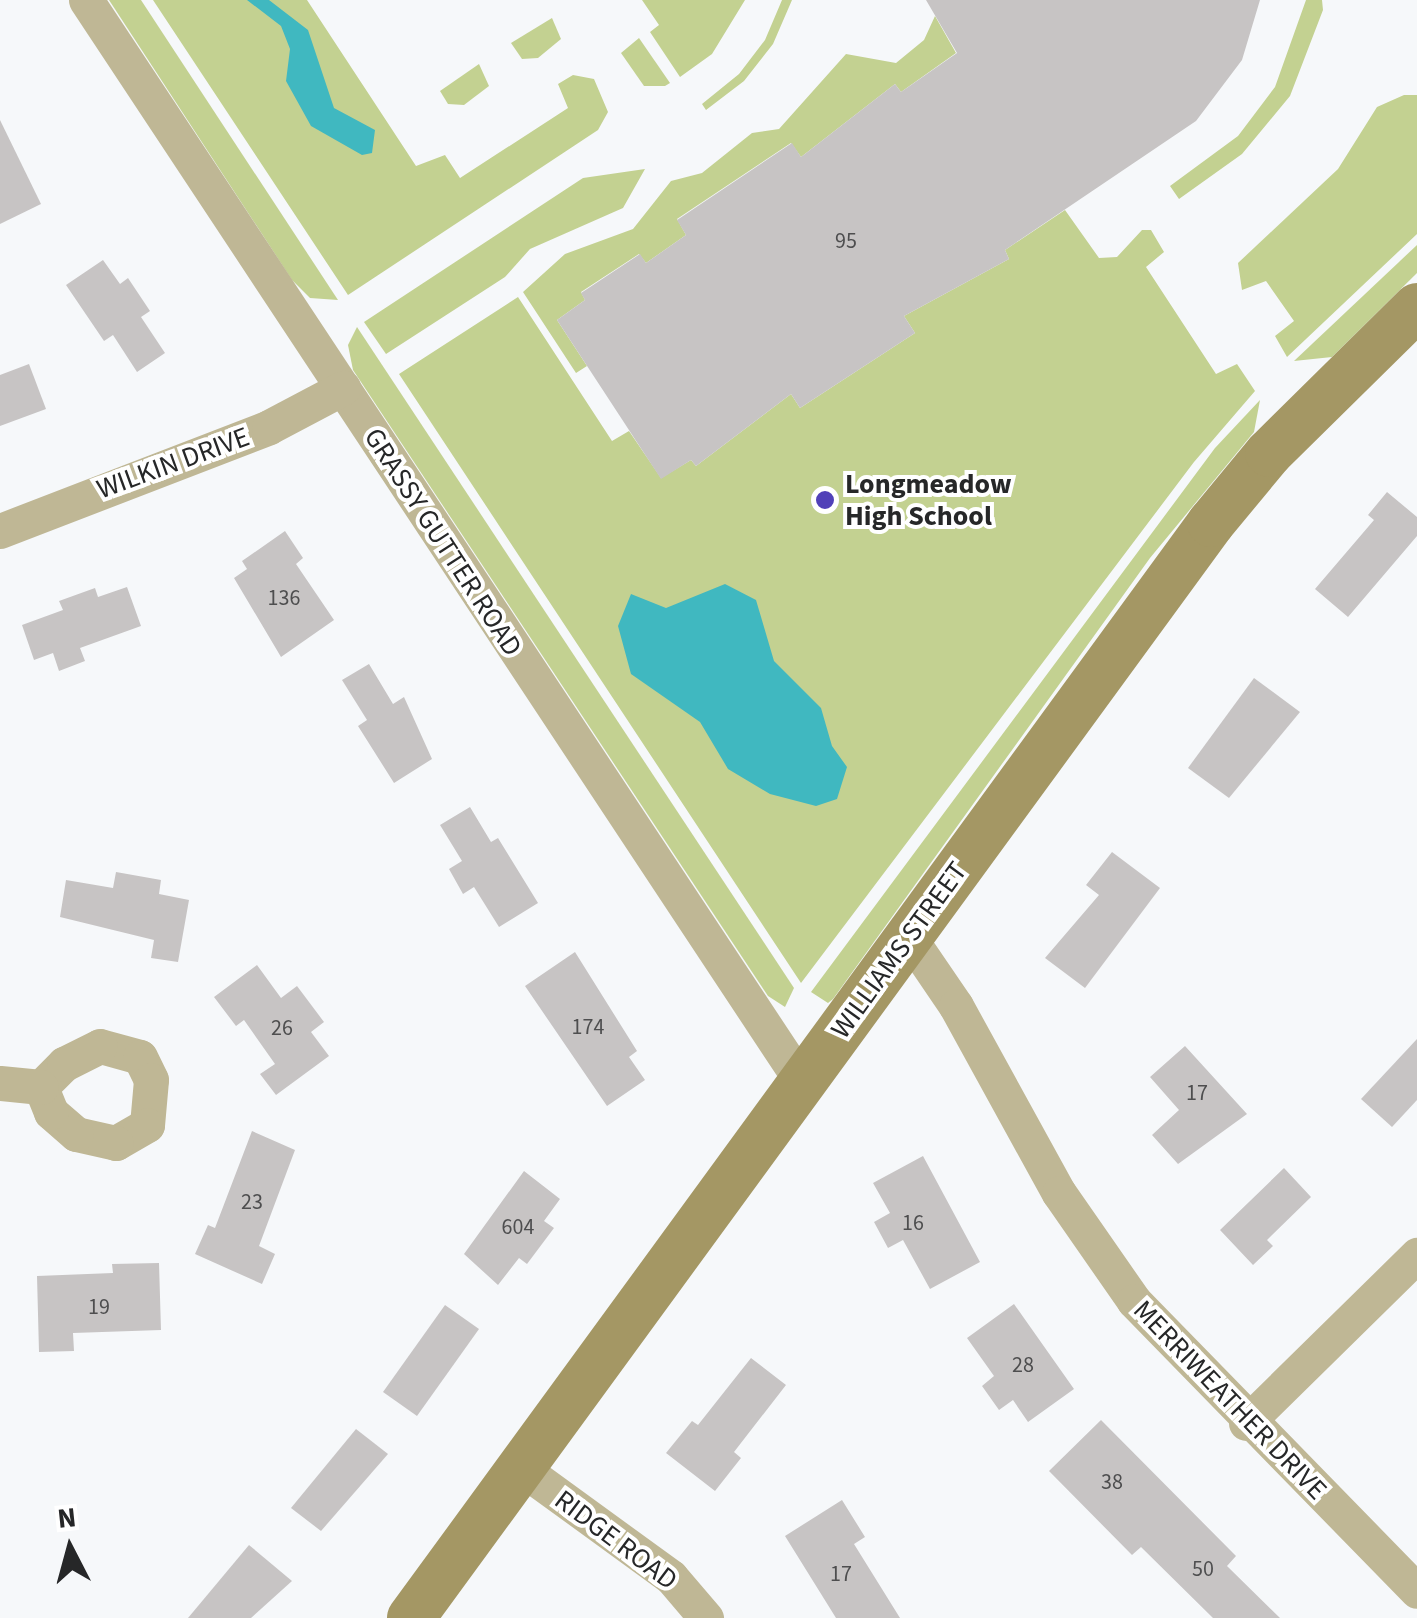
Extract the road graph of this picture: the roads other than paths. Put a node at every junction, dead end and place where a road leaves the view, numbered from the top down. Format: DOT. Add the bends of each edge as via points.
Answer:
graph roads {
  1 [pos="86,0"];
  2 [pos="1417,307"];
  3 [pos="342,388"];
  4 [pos="0,531"];
  5 [pos="909,937"];
  6 [pos="802,1082"];
  7 [pos="0,1083"];
  8 [pos="40,1087"];
  9 [pos="1417,1256"];
  10 [pos="1246,1423"];
  11 [pos="522,1468"];
  12 [pos="1417,1592"];
  13 [pos="411,1618"];
  14 [pos="706,1618"];
  1 -- 3 [label="street, GRASSY GUTTER ROAD"];
  2 -- 5 [label="main road, WILLIAMS STREET" via="1269,453 1211,523"];
  3 -- 4 [label="street, WILKIN DRIVE" via="268,427"];
  3 -- 6 [label="street, GRASSY GUTTER ROAD"];
  5 -- 6 [label="main road, WILLIAMS STREET"];
  5 -- 10 [label="street, MERRIWEATHER DRIVE" via="1095,1248 1176,1352"];
  6 -- 11 [label="main road, WILLIAMS STREET"];
  7 -- 8 [label="street"];
  9 -- 10 [label="street"];
  10 -- 12 [label="street, MERRIWEATHER DRIVE"];
  11 -- 13 [label="main road, WILLIAMS STREET"];
  11 -- 14 [label="street, RIDGE ROAD" via="671,1578"];
}
